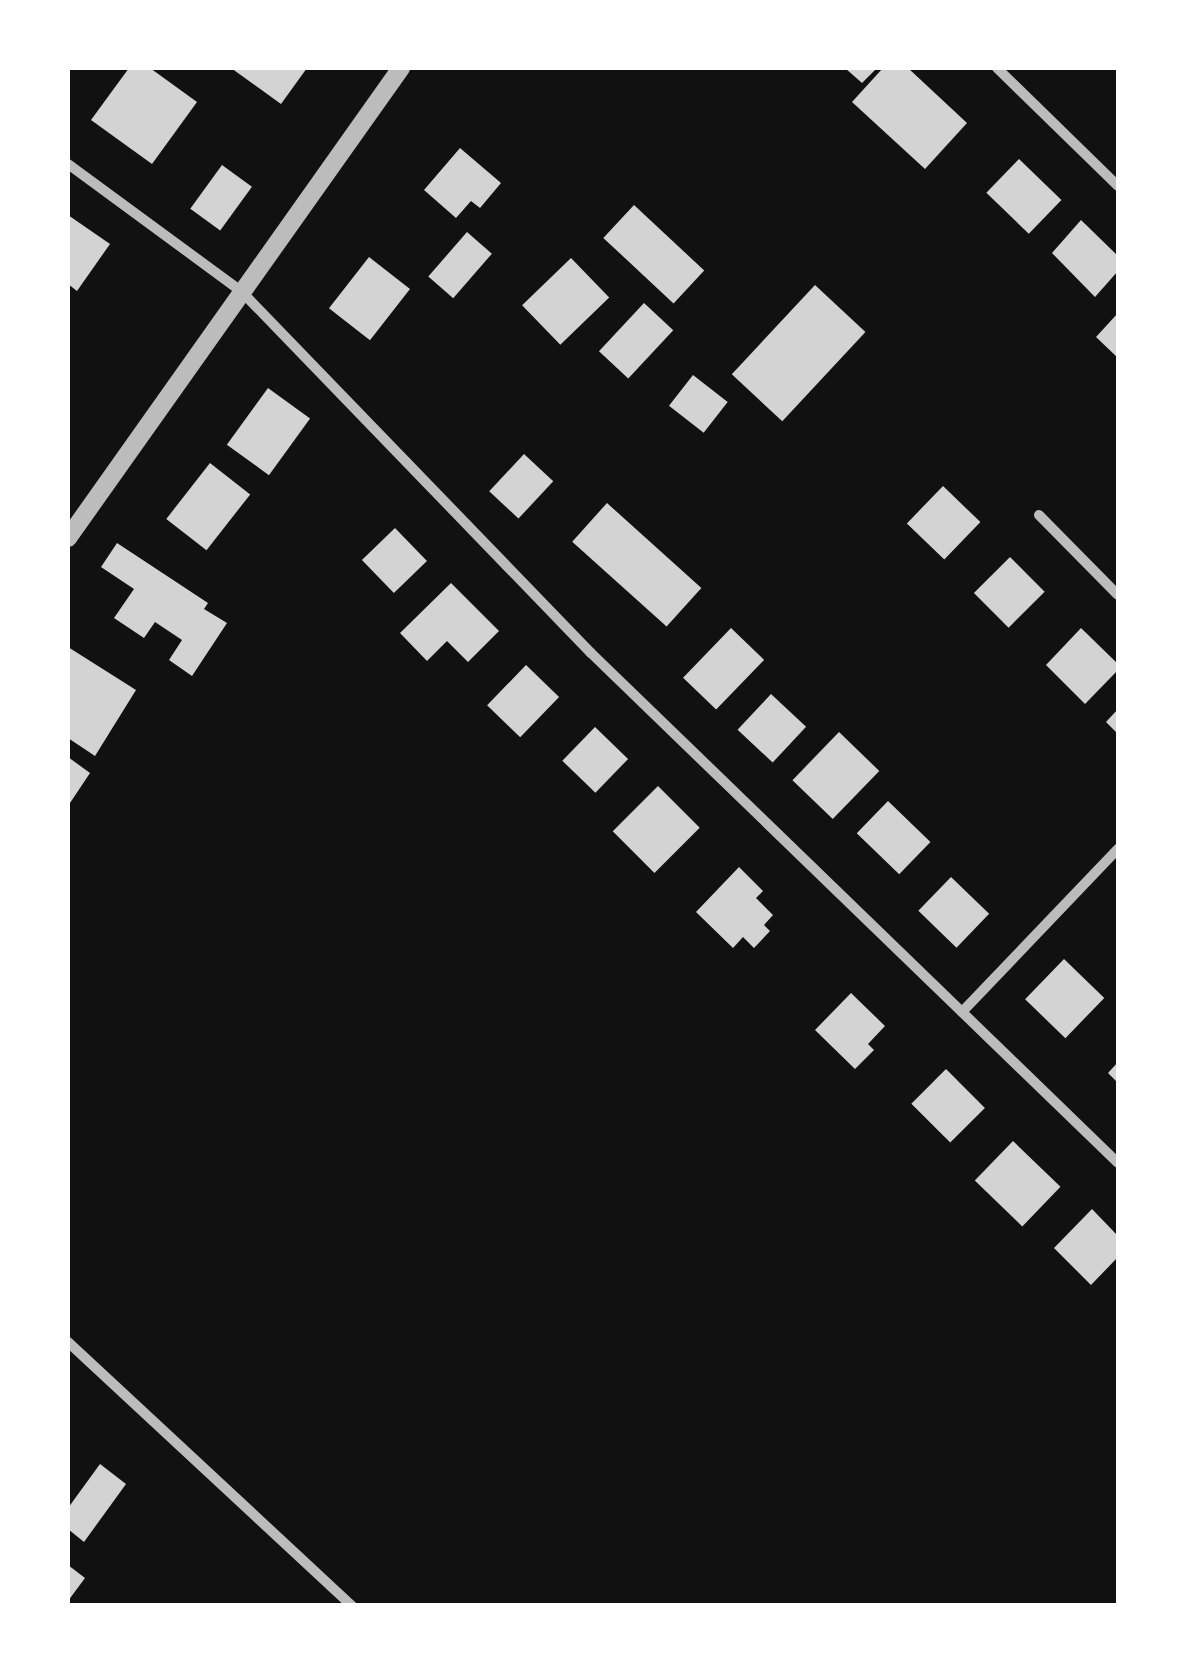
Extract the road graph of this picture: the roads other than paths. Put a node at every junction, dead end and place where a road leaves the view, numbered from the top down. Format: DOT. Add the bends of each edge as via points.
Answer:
graph roads {
  1 [pos="401,68"];
  2 [pos="997,68"];
  3 [pos="68,164"];
  4 [pos="1118,186"];
  5 [pos="242,292"];
  6 [pos="1039,515"];
  7 [pos="68,538"];
  8 [pos="1118,595"];
  9 [pos="1118,850"];
  10 [pos="962,1012"];
  11 [pos="1118,1164"];
  12 [pos="68,1342"];
  13 [pos="352,1606"];
  1 -- 5 [label="street"];
  2 -- 4 [label="street"];
  3 -- 5 [label="street"];
  5 -- 7 [label="street"];
  5 -- 10 [label="street" via="591,653"];
  6 -- 8 [label="street"];
  9 -- 10 [label="street"];
  10 -- 11 [label="street"];
  12 -- 13 [label="street"];
}
